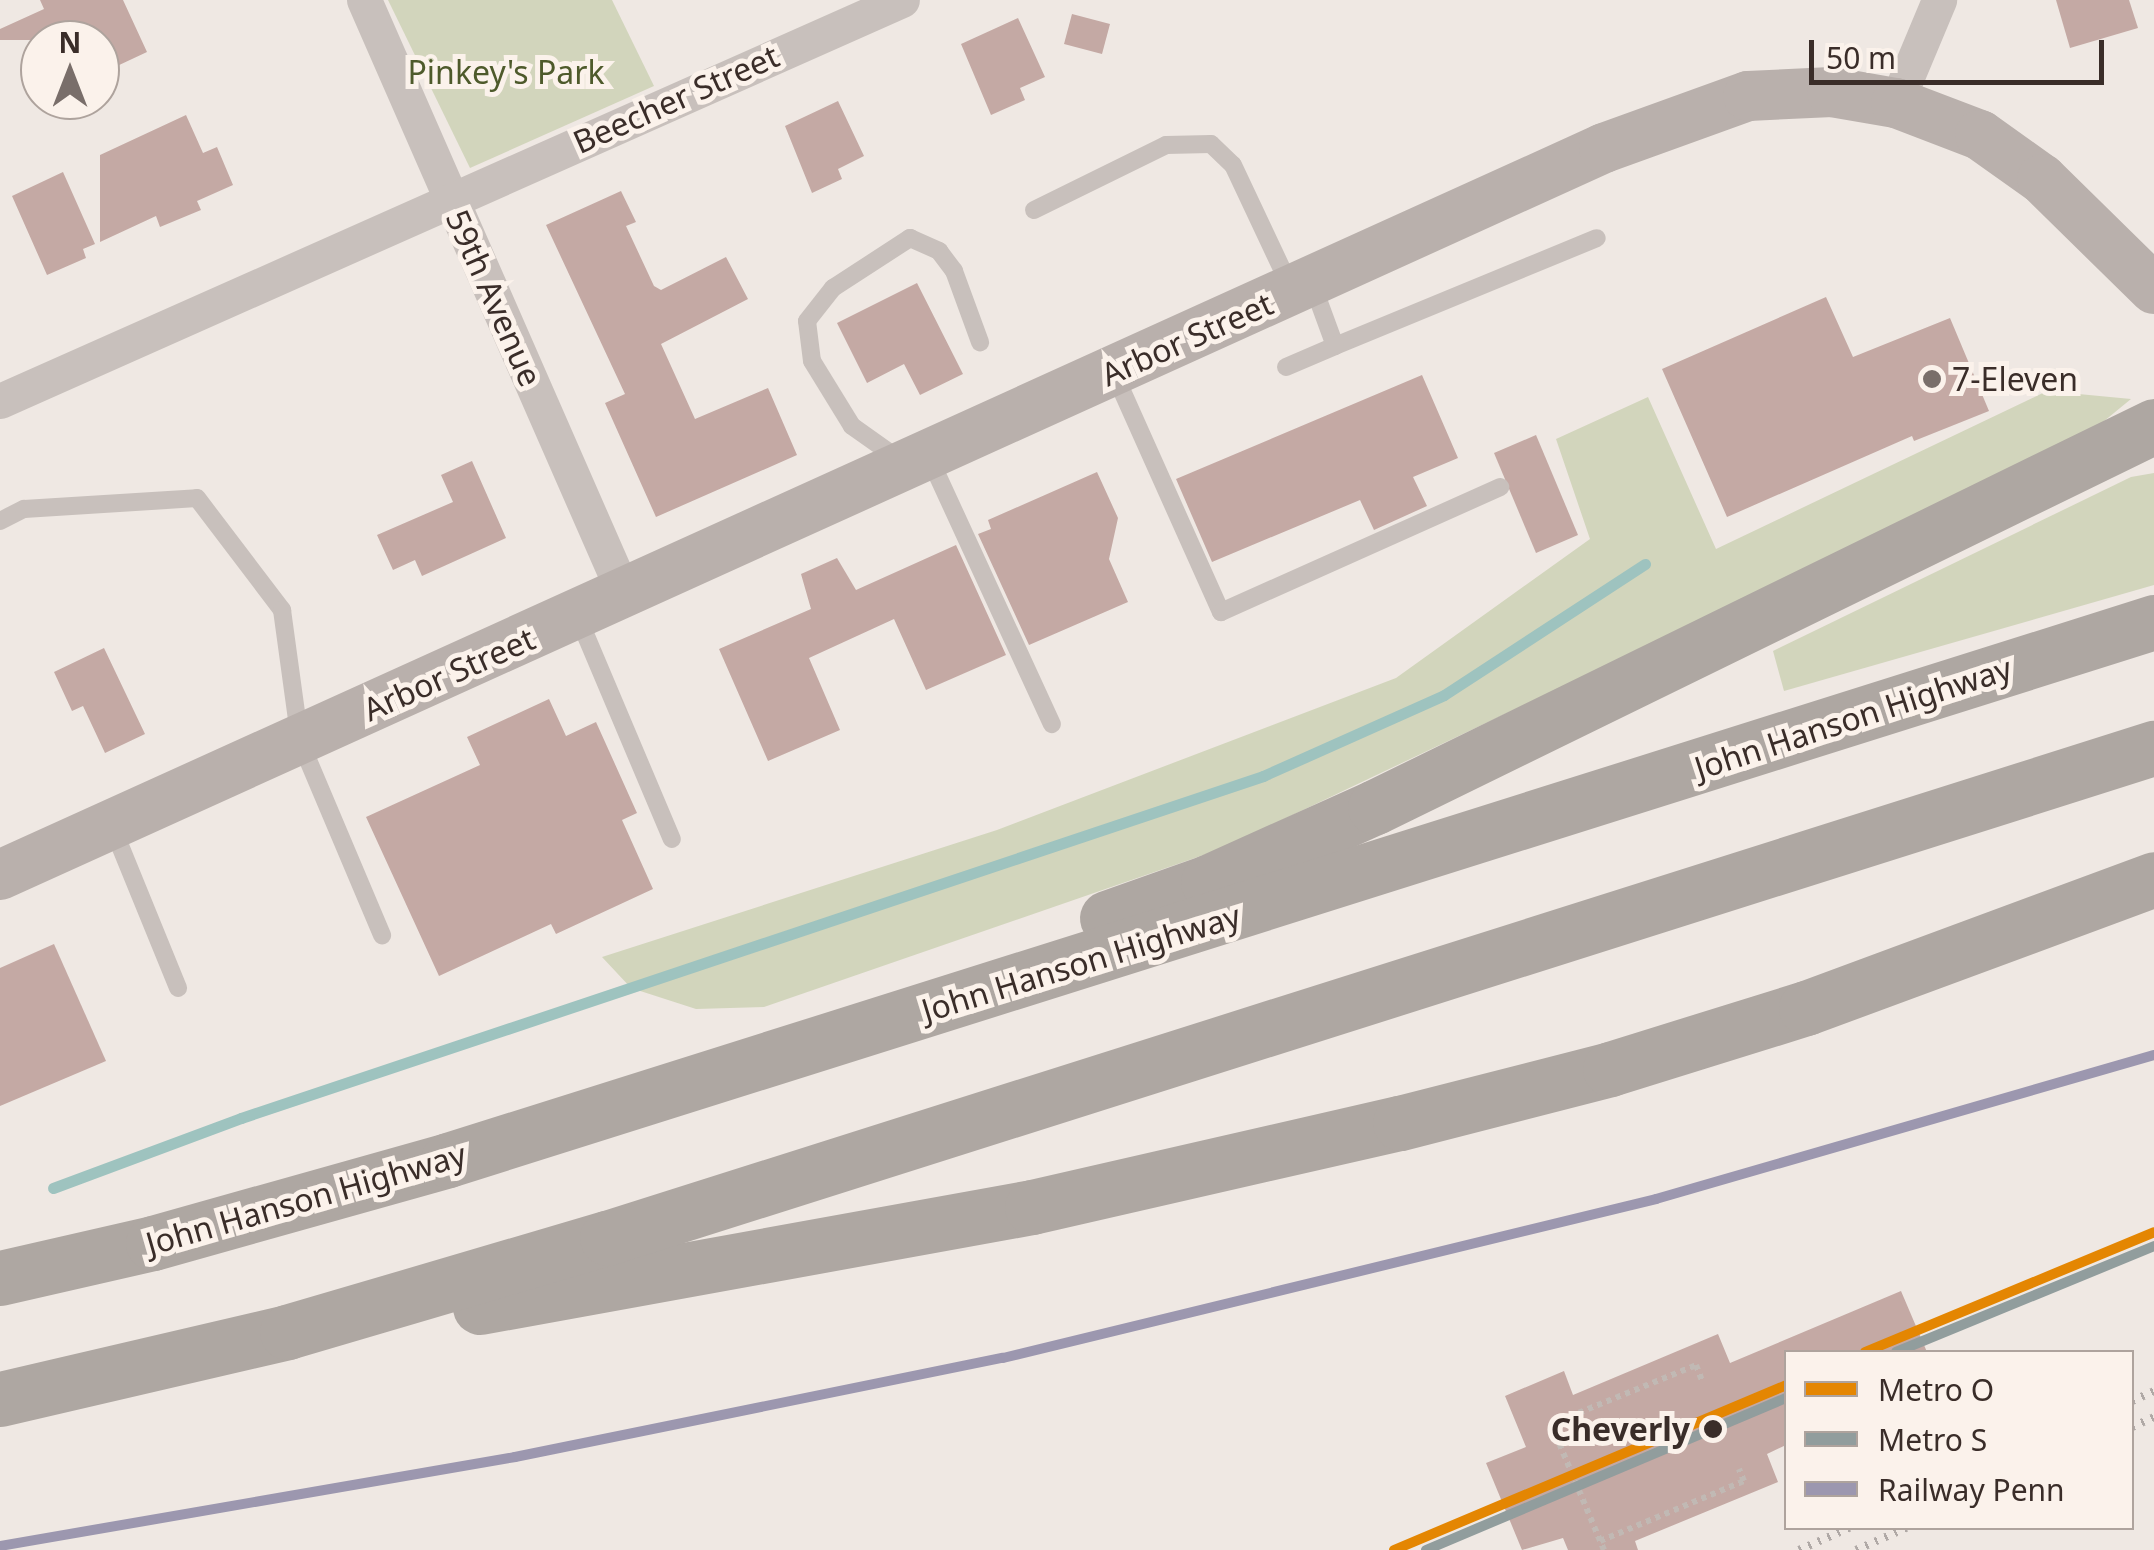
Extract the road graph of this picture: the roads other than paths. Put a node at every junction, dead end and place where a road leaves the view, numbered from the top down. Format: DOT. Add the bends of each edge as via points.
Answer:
graph roads {
  1 [pos="364,0"];
  2 [pos="902,0"];
  3 [pos="1939,0"];
  4 [pos="1896,103"];
  5 [pos="450,198"];
  6 [pos="1034,210"];
  7 [pos="1597,238"];
  8 [pos="1302,287"];
  9 [pos="2154,289"];
  10 [pos="980,342"];
  11 [pos="1336,346"];
  12 [pos="1286,367"];
  13 [pos="1114,372"];
  14 [pos="0,402"];
  15 [pos="2154,426"];
  16 [pos="919,462"];
  17 [pos="1500,487"];
  18 [pos="0,520"];
  19 [pos="625,596"];
  20 [pos="578,617"];
  21 [pos="2154,622"];
  22 [pos="1052,724"];
  23 [pos="300,741"];
  24 [pos="2154,748"];
  25 [pos="112,826"];
  26 [pos="672,840"];
  27 [pos="0,876"];
  28 [pos="2154,879"];
  29 [pos="382,935"];
  30 [pos="178,988"];
  31 [pos="854,1034"];
  32 [pos="0,1278"];
  33 [pos="182,1359"];
  34 [pos="0,1399"];
  1 -- 5 [label="street, 59th Avenue"];
  2 -- 5 [label="street, Beecher Street"];
  3 -- 4 [label="street"];
  4 -- 8 [label="main road, Arbor Street" via="1832,92 1785,93 1686,114"];
  4 -- 9 [label="main road, Arbor Street" via="1980,135 2042,180"];
  5 -- 14 [label="street, Beecher Street"];
  5 -- 19 [label="street, 59th Avenue"];
  6 -- 8 [label="lane" via="1166,145 1210,144 1232,165"];
  7 -- 11 [label="lane"];
  8 -- 11 [label="lane"];
  8 -- 13 [label="main road, Arbor Street"];
  10 -- 16 [label="lane" via="954,271 940,252 910,238 833,288 807,321 812,361 852,426"];
  11 -- 12 [label="lane"];
  13 -- 16 [label="main road, Arbor Street"];
  13 -- 17 [label="lane" via="1221,612"];
  15 -- 31 [label="highway" via="1375,807 1208,882 1124,910"];
  16 -- 19 [label="main road, Arbor Street"];
  16 -- 22 [label="lane"];
  18 -- 23 [label="lane" via="24,510 197,498 282,610"];
  19 -- 20 [label="main road, Arbor Street"];
  20 -- 23 [label="main road, Arbor Street"];
  20 -- 26 [label="lane"];
  21 -- 31 [label="highway, John Hanson Highway"];
  23 -- 25 [label="main road, Arbor Street"];
  23 -- 29 [label="lane"];
  24 -- 33 [label="highway" via="607,1238"];
  25 -- 27 [label="main road, Arbor Street"];
  25 -- 30 [label="lane"];
  28 -- 33 [label="highway" via="1806,1008 1610,1069 1400,1123 1032,1208"];
  31 -- 32 [label="highway, John Hanson Highway" via="344,1190"];
  33 -- 34 [label="highway"];
}
